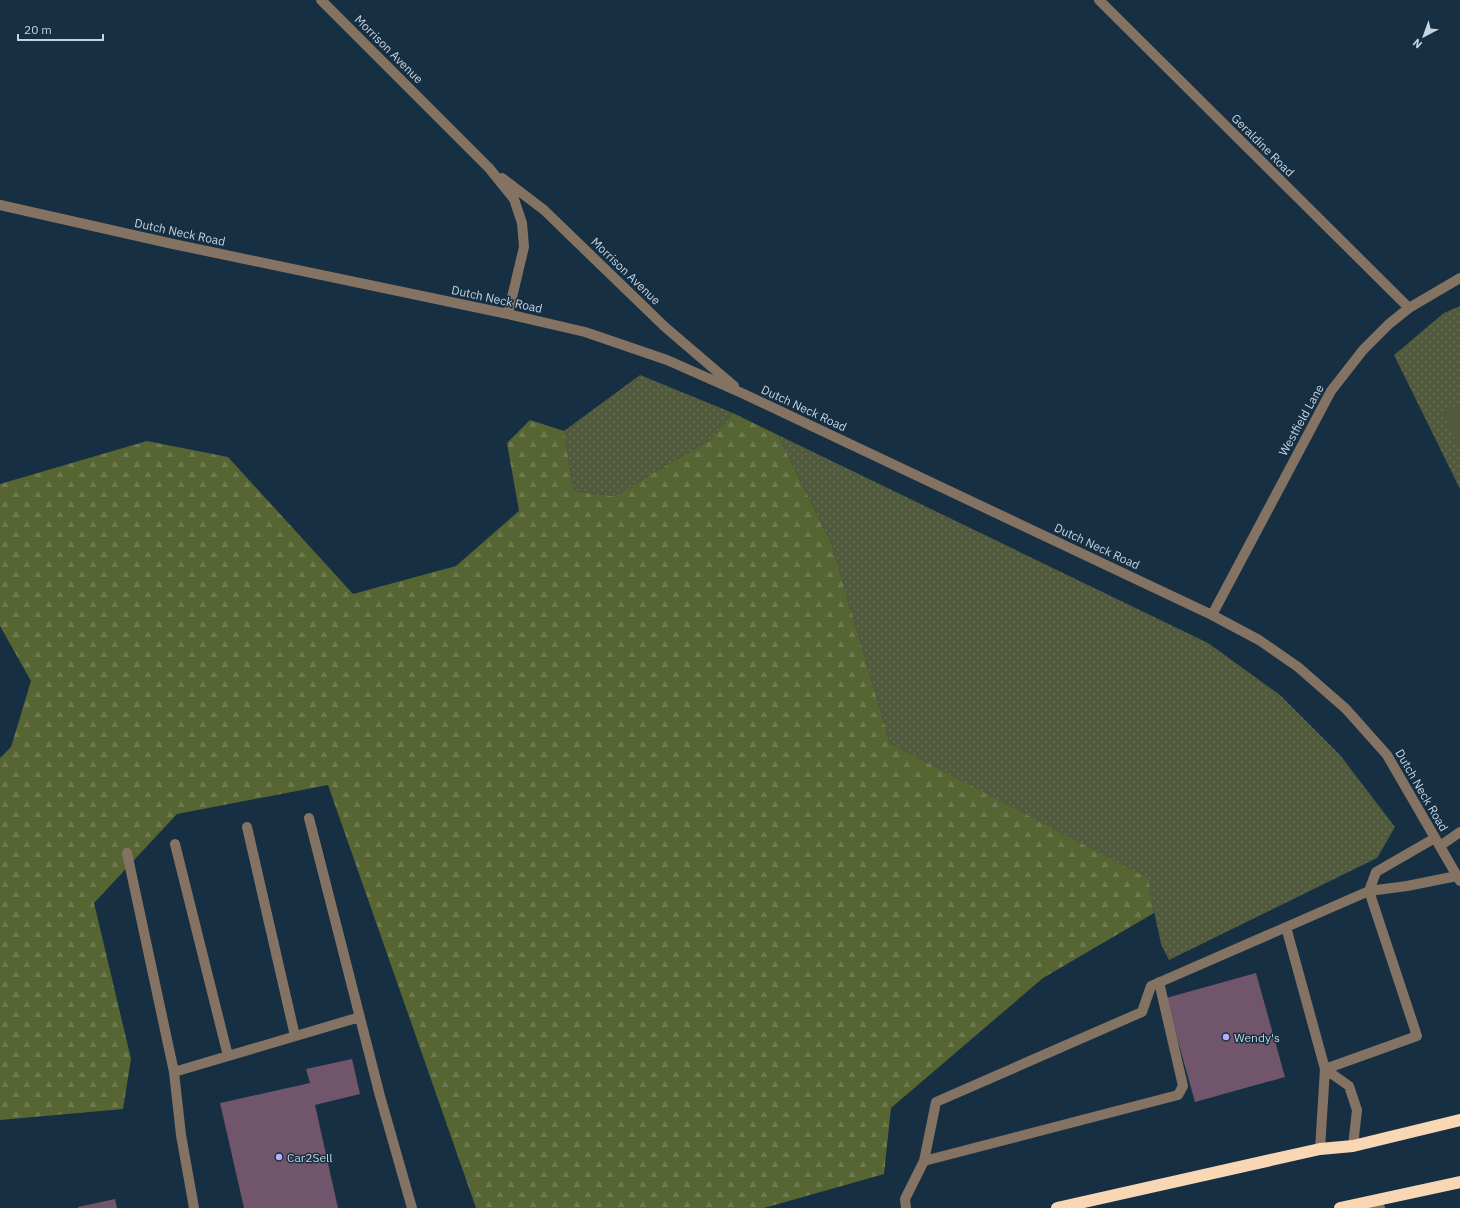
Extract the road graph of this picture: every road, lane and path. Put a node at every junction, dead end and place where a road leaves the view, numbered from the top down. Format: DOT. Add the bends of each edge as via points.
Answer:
graph roads {
  1 [pos="321,0"];
  2 [pos="1100,0"];
  3 [pos="489,168"];
  4 [pos="0,205"];
  5 [pos="1460,278"];
  6 [pos="1409,308"];
  7 [pos="508,314"];
  8 [pos="744,394"];
  9 [pos="1212,615"];
  10 [pos="309,818"];
  11 [pos="247,827"];
  12 [pos="1460,832"];
  13 [pos="1437,842"];
  14 [pos="175,844"];
  15 [pos="127,853"];
  16 [pos="1459,878"];
  17 [pos="1369,891"];
  18 [pos="1286,927"];
  19 [pos="1159,982"];
  20 [pos="360,1017"];
  21 [pos="295,1036"];
  22 [pos="228,1056"];
  23 [pos="1324,1069"];
  24 [pos="174,1072"];
  25 [pos="1460,1120"];
  26 [pos="1353,1146"];
  27 [pos="1320,1149"];
  28 [pos="924,1161"];
  29 [pos="1460,1182"];
  30 [pos="1367,1202"];
  31 [pos="194,1208"];
  32 [pos="412,1208"];
  33 [pos="906,1208"];
  34 [pos="1057,1208"];
  35 [pos="1340,1208"];
  36 [pos="1380,1208"];
  1 -- 3 [label="street, Morrison Avenue"];
  2 -- 6 [label="street, Geraldine Road"];
  3 -- 7 [label="street, Morrison Avenue" via="514,200 522,223 524,247"];
  3 -- 8 [label="street, Morrison Avenue" via="544,210 665,326"];
  4 -- 7 [label="street, Dutch Neck Road"];
  5 -- 6 [label="street, Westfield Lane"];
  6 -- 9 [label="street, Westfield Lane" via="1363,350 1331,391"];
  7 -- 8 [label="street, Dutch Neck Road" via="585,332 667,360"];
  8 -- 9 [label="street, Dutch Neck Road"];
  9 -- 13 [label="street, Dutch Neck Road" via="1259,640 1298,666 1346,709 1387,755"];
  10 -- 20 [label="street"];
  11 -- 21 [label="street"];
  12 -- 13 [label="street"];
  13 -- 16 [label="street, Dutch Neck Road"];
  13 -- 17 [label="street" via="1376,872"];
  14 -- 22 [label="street"];
  15 -- 24 [label="street"];
  16 -- 17 [label="street"];
  17 -- 18 [label="street"];
  17 -- 23 [label="street" via="1417,1036"];
  18 -- 19 [label="street"];
  18 -- 23 [label="street"];
  19 -- 28 [label="street" via="1151,986 1142,1012 936,1102"];
  19 -- 28 [label="street" via="1183,1086 1178,1095"];
  20 -- 21 [label="street"];
  20 -- 32 [label="street"];
  21 -- 22 [label="street"];
  22 -- 24 [label="street"];
  23 -- 26 [label="street" via="1349,1086 1357,1110"];
  23 -- 27 [label="street"];
  24 -- 31 [label="street" via="181,1135"];
  25 -- 26 [label="highway"];
  26 -- 27 [label="highway"];
  27 -- 34 [label="highway"];
  28 -- 33 [label="street" via="905,1199"];
  29 -- 30 [label="highway"];
  30 -- 35 [label="highway"];
  30 -- 36 [label="street"];
}
